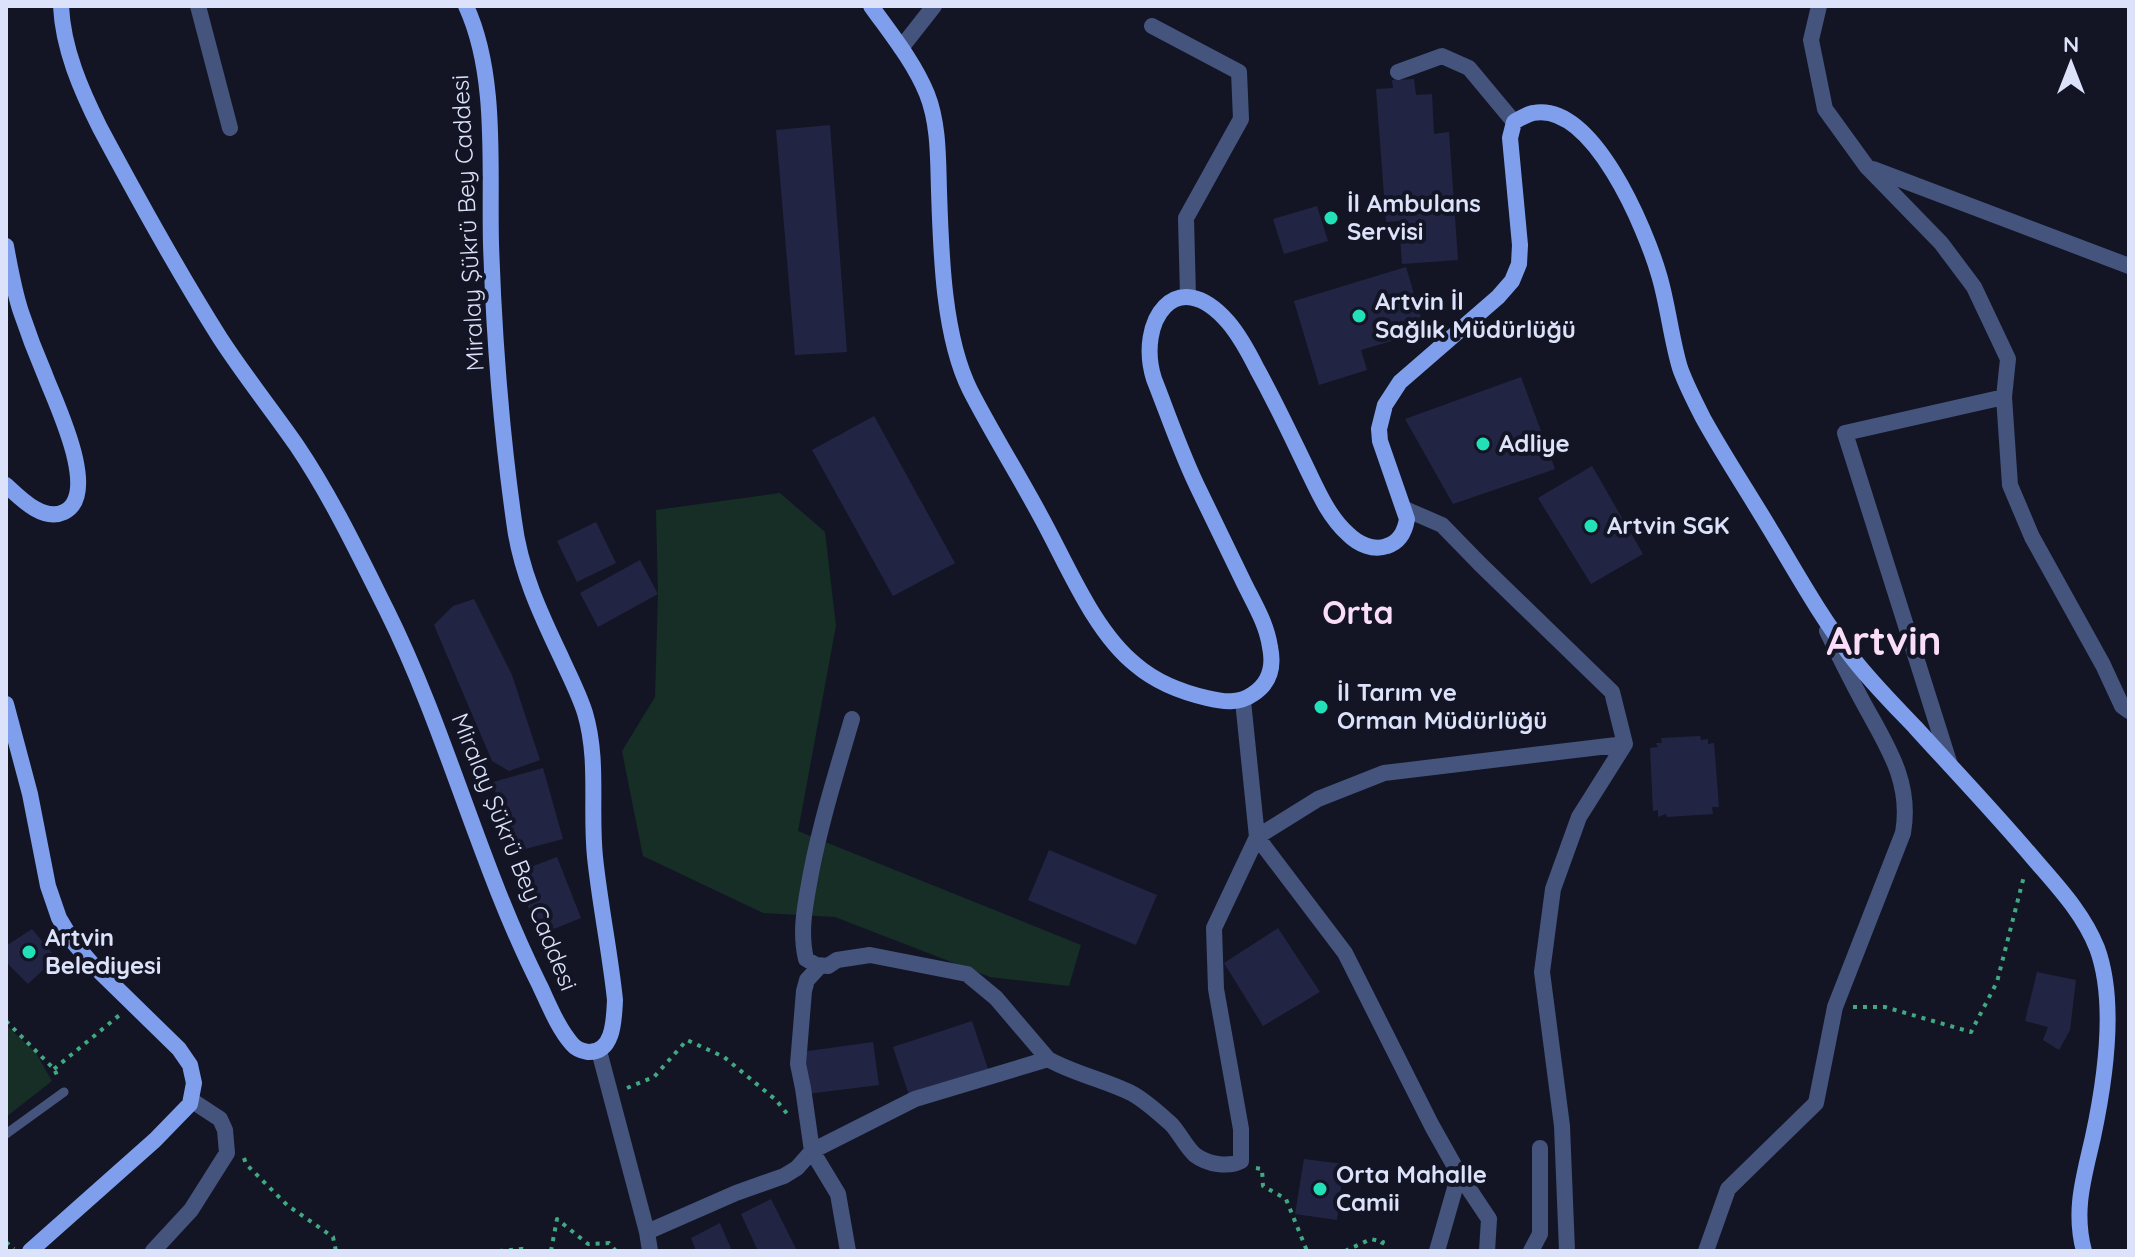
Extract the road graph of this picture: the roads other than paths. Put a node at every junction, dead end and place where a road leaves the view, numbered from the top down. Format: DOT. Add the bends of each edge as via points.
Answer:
graph roads {
  1 [pos="61,6"];
  2 [pos="198,6"];
  3 [pos="466,6"];
  4 [pos="871,6"];
  5 [pos="934,6"];
  6 [pos="1819,6"];
  7 [pos="1152,26"];
  8 [pos="901,48"];
  9 [pos="1398,72"];
  10 [pos="1514,122"];
  11 [pos="230,128"];
  12 [pos="1867,167"];
  13 [pos="6,246"];
  14 [pos="2129,266"];
  15 [pos="1188,296"];
  16 [pos="2004,397"];
  17 [pos="6,485"];
  18 [pos="1405,509"];
  19 [pos="1817,607"];
  20 [pos="1243,701"];
  21 [pos="6,704"];
  22 [pos="2129,711"];
  23 [pos="852,719"];
  24 [pos="1625,744"];
  25 [pos="1951,766"];
  26 [pos="1257,837"];
  27 [pos="820,966"];
  28 [pos="599,1051"];
  29 [pos="1048,1059"];
  30 [pos="64,1092"];
  31 [pos="191,1100"];
  32 [pos="6,1134"];
  33 [pos="1540,1148"];
  34 [pos="812,1151"];
  35 [pos="1459,1174"];
  36 [pos="647,1232"];
  37 [pos="30,1251"];
  38 [pos="153,1251"];
  39 [pos="650,1251"];
  40 [pos="848,1251"];
  41 [pos="1437,1251"];
  42 [pos="1487,1251"];
  43 [pos="1531,1251"];
  44 [pos="1567,1251"];
  45 [pos="1706,1251"];
  46 [pos="2084,1251"];
  1 -- 28 [label="main road, Miralay Şükrü Bey Caddesi" via="62,28 88,104 134,192 214,327 318,479 388,614 547,1001 573,1045 584,1052"];
  2 -- 11 [label="street"];
  3 -- 28 [label="main road, Miralay Şükrü Bey Caddesi" via="486,74 494,316 514,525 532,594 584,709 591,743 595,854 615,1000 612,1028"];
  4 -- 8 [label="main road"];
  5 -- 8 [label="street"];
  6 -- 12 [label="street" via="1811,40 1825,109"];
  7 -- 15 [label="street" via="1239,72 1241,119 1186,218"];
  8 -- 20 [label="main road" via="933,117 951,330 960,370 986,420 1092,611 1133,664 1196,696"];
  9 -- 10 [label="street" via="1442,56 1469,68"];
  10 -- 18 [label="main road" via="1510,138 1520,245 1512,281 1400,382 1385,405 1380,441"];
  10 -- 19 [label="main road" via="1533,113 1564,118 1602,154 1649,244 1692,396"];
  12 -- 14 [label="street"];
  12 -- 16 [label="street" via="1941,243 1974,287 2008,359"];
  13 -- 17 [label="main road" via="20,309 73,449 78,483 74,503 57,515 36,509"];
  15 -- 18 [label="main road" via="1217,310 1243,343 1317,489 1348,535 1360,544 1385,547 1405,530"];
  15 -- 20 [label="main road" via="1166,304 1157,318 1149,363 1198,488 1266,631 1271,672 1266,683"];
  16 -- 22 [label="street" via="2010,485 2032,537"];
  16 -- 25 [label="street" via="1845,433"];
  18 -- 24 [label="street" via="1442,525 1612,692"];
  19 -- 25 [label="main road" via="1850,655"];
  19 -- 45 [label="street" via="1893,757 1907,811 1835,1007 1816,1103 1728,1189"];
  20 -- 26 [label="street"];
  21 -- 31 [label="main road" via="59,918 74,943 179,1049 190,1065"];
  23 -- 27 [label="street" via="818,837 804,910 806,959"];
  24 -- 26 [label="street" via="1384,773 1318,799"];
  24 -- 44 [label="street" via="1579,817 1553,889 1542,972 1562,1126"];
  25 -- 46 [label="main road" via="2077,909 2102,966 2105,1056 2078,1211"];
  26 -- 29 [label="street" via="1214,928 1216,989 1242,1138 1241,1161 1214,1164 1194,1154 1173,1126 1136,1096"];
  26 -- 35 [label="street" via="1345,953"];
  27 -- 29 [label="street" via="870,955 967,974 996,998"];
  27 -- 34 [label="street" via="804,991 798,1064"];
  28 -- 36 [label="street"];
  29 -- 34 [label="street" via="915,1099"];
  30 -- 32 [label="lane"];
  31 -- 37 [label="main road" via="155,1140"];
  31 -- 38 [label="street" via="220,1119 227,1153 191,1210"];
  33 -- 43 [label="street" via="1540,1234"];
  34 -- 36 [label="street" via="784,1176"];
  34 -- 40 [label="street" via="838,1194"];
  35 -- 41 [label="street"];
  35 -- 42 [label="street" via="1489,1219"];
  36 -- 39 [label="street"];
}
